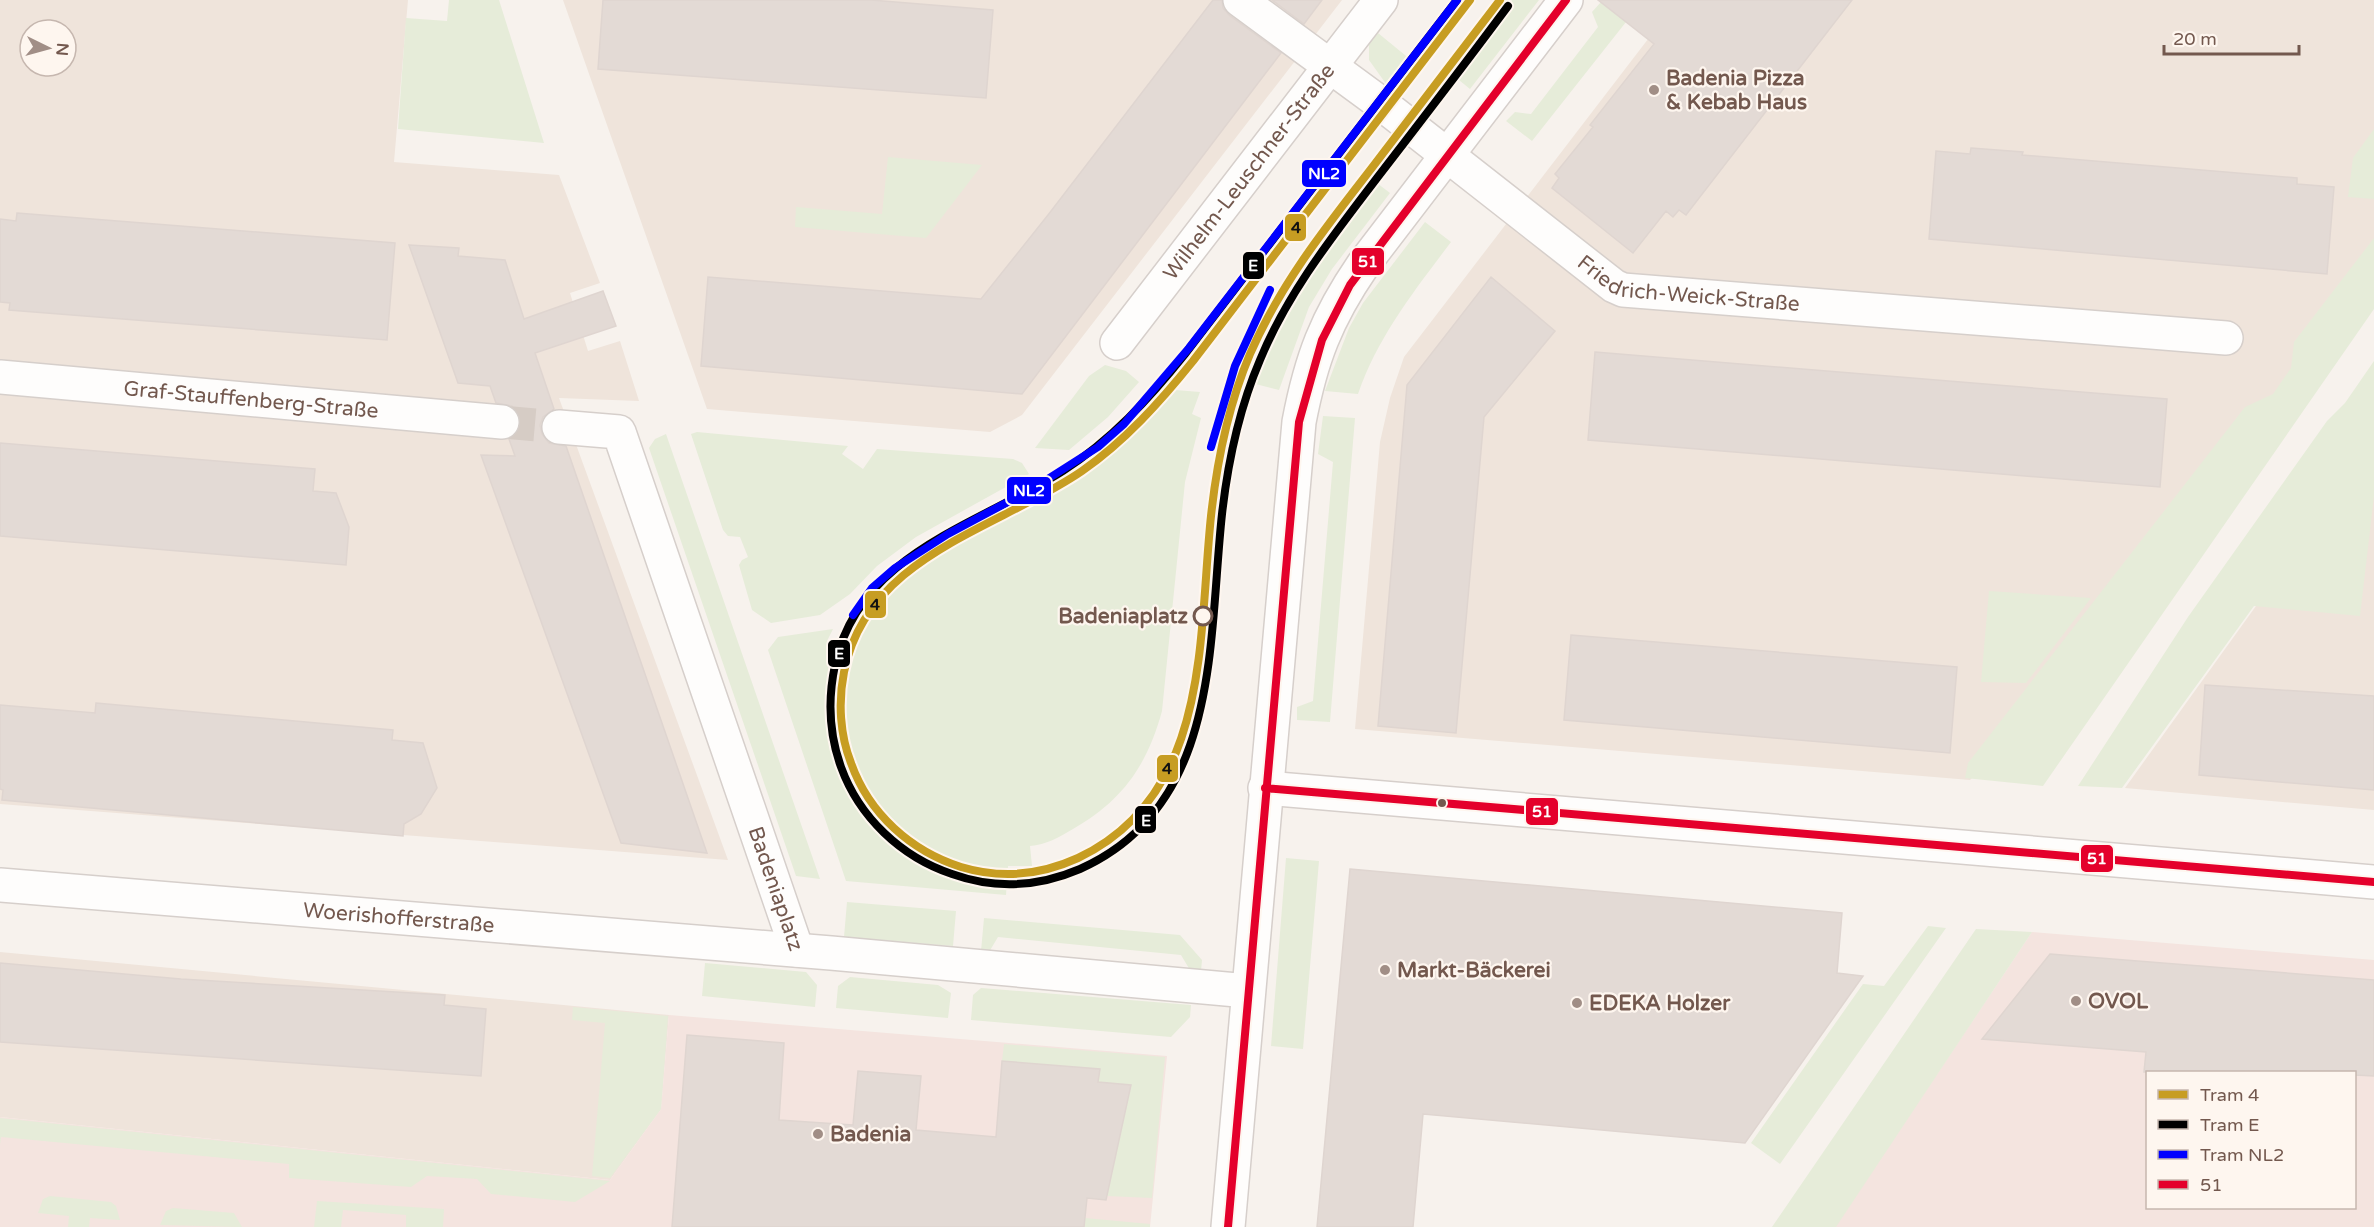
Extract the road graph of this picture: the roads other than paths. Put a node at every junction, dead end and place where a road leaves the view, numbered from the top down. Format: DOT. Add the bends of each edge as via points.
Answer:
graph roads {
  1 [pos="1240,0"];
  2 [pos="1381,0"];
  3 [pos="1566,0"];
  4 [pos="1330,66"];
  5 [pos="1446,154"];
  6 [pos="2226,338"];
  7 [pos="1117,343"];
  8 [pos="0,377"];
  9 [pos="502,422"];
  10 [pos="559,427"];
  11 [pos="1265,788"];
  12 [pos="2374,882"];
  13 [pos="0,885"];
  14 [pos="797,950"];
  15 [pos="1248,991"];
  16 [pos="1228,1227"];
  1 -- 4 [label="street, Friedrich-Weick-Straße"];
  2 -- 4 [label="street, Wilhelm-Leuschner-Straße"];
  3 -- 5 [label="street"];
  4 -- 5 [label="street, Friedrich-Weick-Straße"];
  4 -- 7 [label="street, Wilhelm-Leuschner-Straße"];
  5 -- 6 [label="street, Friedrich-Weick-Straße" via="1623,290"];
  5 -- 11 [label="street" via="1343,295 1311,364 1299,422"];
  8 -- 9 [label="street, Graf-Stauffenberg-Straße"];
  10 -- 14 [label="street, Badeniaplatz" via="619,432"];
  11 -- 12 [label="street"];
  11 -- 15 [label="street"];
  13 -- 14 [label="street, Woerishofferstraße"];
  14 -- 15 [label="street, Badeniaplatz"];
  15 -- 16 [label="street"];
}
